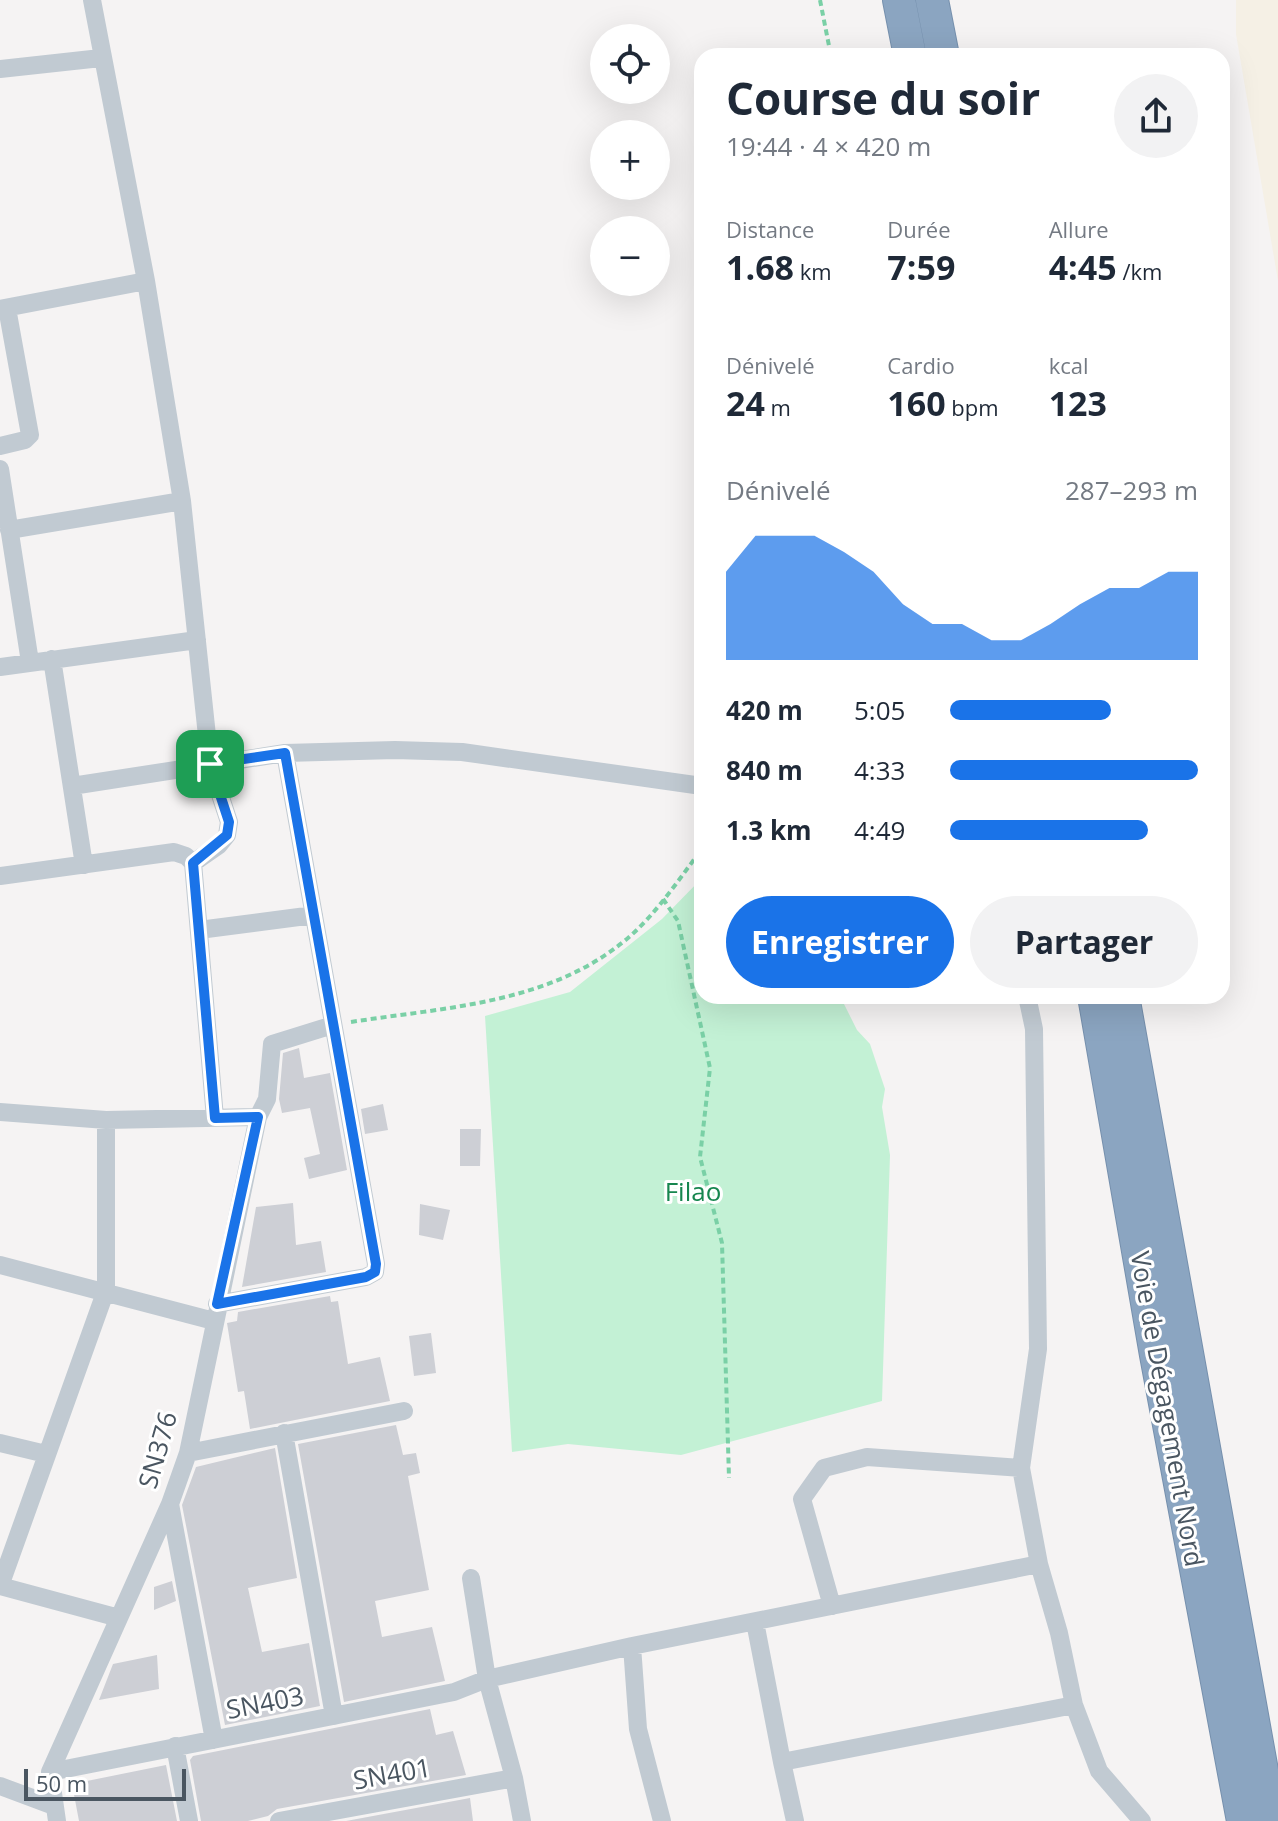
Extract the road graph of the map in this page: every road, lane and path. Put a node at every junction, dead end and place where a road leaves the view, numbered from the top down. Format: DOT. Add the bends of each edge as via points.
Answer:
graph roads {
  1 [pos="92,0"];
  2 [pos="820,0"];
  3 [pos="899,0"];
  4 [pos="932,0"];
  5 [pos="829,48"];
  6 [pos="908,48"];
  7 [pos="941,48"];
  8 [pos="101,58"];
  9 [pos="0,69"];
  10 [pos="146,281"];
  11 [pos="4,308"];
  12 [pos="0,446"];
  13 [pos="0,469"];
  14 [pos="182,501"];
  15 [pos="9,530"];
  16 [pos="197,640"];
  17 [pos="52,659"];
  18 [pos="30,662"];
  19 [pos="0,667"];
  20 [pos="285,753"];
  21 [pos="210,764"];
  22 [pos="694,785"];
  23 [pos="72,786"];
  24 [pos="694,859"];
  25 [pos="193,863"];
  26 [pos="84,865"];
  27 [pos="0,876"];
  28 [pos="663,899"];
  29 [pos="314,915"];
  30 [pos="199,930"];
  31 [pos="694,994"];
  32 [pos="696,1004"];
  33 [pos="1029,1004"];
  34 [pos="1095,1004"];
  35 [pos="1124,1004"];
  36 [pos="333,1025"];
  37 [pos="0,1112"];
  38 [pos="258,1117"];
  39 [pos="215,1118"];
  40 [pos="106,1120"];
  41 [pos="0,1265"];
  42 [pos="106,1290"];
  43 [pos="216,1312"];
  44 [pos="404,1411"];
  45 [pos="284,1433"];
  46 [pos="0,1443"];
  47 [pos="188,1453"];
  48 [pos="46,1454"];
  49 [pos="1021,1468"];
  50 [pos="729,1478"];
  51 [pos="170,1504"];
  52 [pos="1039,1564"];
  53 [pos="471,1578"];
  54 [pos="0,1586"];
  55 [pos="832,1606"];
  56 [pos="119,1618"];
  57 [pos="755,1622"];
  58 [pos="632,1646"];
  59 [pos="487,1679"];
  60 [pos="1074,1705"];
  61 [pos="334,1716"];
  62 [pos="214,1740"];
  63 [pos="175,1746"];
  64 [pos="782,1762"];
  65 [pos="50,1772"];
  66 [pos="514,1778"];
  67 [pos="0,1786"];
  68 [pos="55,1813"];
  69 [pos="317,1818"];
  70 [pos="189,1821"];
  71 [pos="279,1821"];
  72 [pos="522,1821"];
  73 [pos="662,1821"];
  74 [pos="795,1821"];
  75 [pos="1142,1821"];
  76 [pos="1243,1821"];
  77 [pos="1271,1821"];
  1 -- 8 [label="street"];
  2 -- 5 [label="path"];
  3 -- 6 [label="highway"];
  4 -- 7 [label="highway"];
  8 -- 9 [label="street"];
  8 -- 10 [label="street"];
  10 -- 11 [label="street"];
  10 -- 14 [label="street"];
  11 -- 12 [label="street" via="30,435"];
  13 -- 15 [label="street"];
  14 -- 15 [label="street"];
  14 -- 16 [label="street"];
  15 -- 18 [label="street"];
  16 -- 17 [label="street"];
  16 -- 21 [label="street"];
  17 -- 18 [label="street"];
  17 -- 23 [label="street"];
  18 -- 19 [label="street"];
  20 -- 21 [label="street"];
  20 -- 22 [label="street" via="462,752"];
  20 -- 29 [label="street"];
  21 -- 23 [label="street"];
  21 -- 25 [label="street" via="229,822 227,835"];
  23 -- 26 [label="street"];
  24 -- 28 [label="path"];
  25 -- 26 [label="street" via="174,852"];
  25 -- 30 [label="street"];
  26 -- 27 [label="street"];
  28 -- 31 [label="path" via="678,921"];
  28 -- 36 [label="path" via="628,937 574,976 496,1001"];
  29 -- 30 [label="street"];
  29 -- 36 [label="street"];
  30 -- 39 [label="street"];
  32 -- 50 [label="path" via="710,1068 700,1157 722,1243"];
  33 -- 49 [label="street" via="1034,1029 1038,1349"];
  34 -- 76 [label="highway, Voie de Dégagement Nord"];
  35 -- 77 [label="highway, Voie de Dégagement Nord"];
  36 -- 38 [label="street, SN376" via="272,1044 267,1099"];
  36 -- 43 [label="street" via="375,1272"];
  37 -- 40 [label="street"];
  38 -- 39 [label="street"];
  38 -- 43 [label="street, SN376"];
  39 -- 40 [label="street"];
  40 -- 42 [label="street"];
  41 -- 42 [label="street"];
  42 -- 43 [label="street"];
  42 -- 48 [label="street"];
  43 -- 47 [label="street, SN376"];
  44 -- 45 [label="street"];
  45 -- 47 [label="street"];
  45 -- 61 [label="street"];
  46 -- 48 [label="street"];
  47 -- 51 [label="street, SN376"];
  48 -- 54 [label="street"];
  49 -- 52 [label="street"];
  49 -- 55 [label="street" via="867,1457 824,1468 802,1499"];
  51 -- 56 [label="street, SN376"];
  51 -- 62 [label="street"];
  52 -- 55 [label="street, SN403"];
  52 -- 60 [label="street"];
  53 -- 59 [label="street"];
  54 -- 56 [label="street"];
  55 -- 57 [label="street, SN403"];
  56 -- 65 [label="street, SN376"];
  57 -- 58 [label="street, SN403"];
  57 -- 64 [label="street"];
  58 -- 59 [label="street, SN403"];
  58 -- 73 [label="street" via="638,1729"];
  59 -- 61 [label="street, SN403" via="454,1692"];
  59 -- 66 [label="street"];
  60 -- 64 [label="street"];
  60 -- 75 [label="street" via="1099,1771"];
  61 -- 62 [label="street, SN403"];
  62 -- 63 [label="street, SN403"];
  63 -- 65 [label="street, SN403"];
  63 -- 70 [label="street"];
  64 -- 74 [label="street"];
  65 -- 68 [label="street"];
  66 -- 69 [label="street, SN401"];
  66 -- 72 [label="street"];
  67 -- 68 [label="street"];
  69 -- 71 [label="street, SN401"];
}
